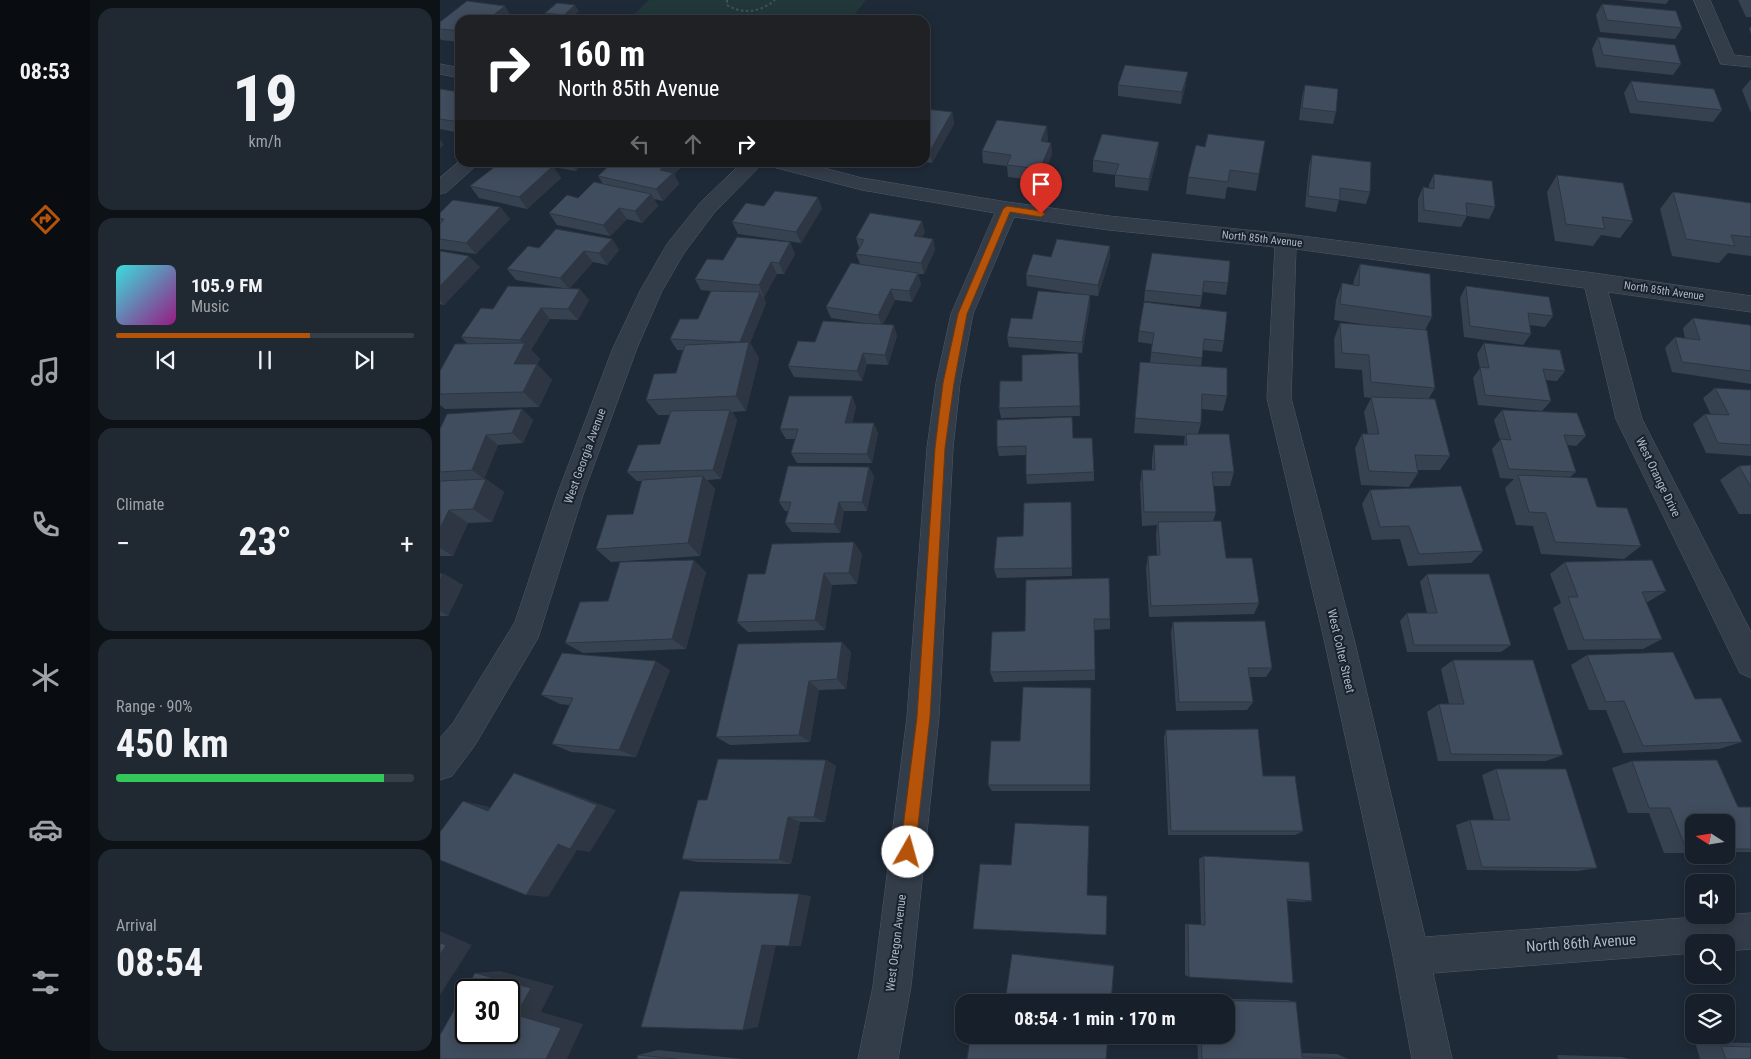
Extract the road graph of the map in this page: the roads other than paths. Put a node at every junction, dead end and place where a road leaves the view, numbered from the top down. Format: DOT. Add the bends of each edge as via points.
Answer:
graph roads {
  1 [pos="1702,0"];
  2 [pos="1751,62"];
  3 [pos="440,69"];
  4 [pos="455,72"];
  5 [pos="465,167"];
  6 [pos="750,167"];
  7 [pos="796,167"];
  8 [pos="440,188"];
  9 [pos="1007,209"];
  10 [pos="1286,241"];
  11 [pos="1594,281"];
  12 [pos="1751,304"];
  13 [pos="1751,662"];
  14 [pos="440,764"];
  15 [pos="1751,931"];
  16 [pos="1411,956"];
  17 [pos="878,1059"];
  18 [pos="1432,1059"];
  1 -- 2 [label="street" via="1727,60"];
  3 -- 4 [label="street"];
  5 -- 8 [label="street"];
  6 -- 14 [label="street, West Georgia Avenue" via="707,208 675,249 650,291 570,495 528,628 464,734"];
  7 -- 9 [label="street, North 85th Avenue" via="862,184"];
  9 -- 10 [label="street, North 85th Avenue"];
  9 -- 17 [label="street, West Oregon Avenue" via="962,314 948,383 940,448 923,717 892,986"];
  10 -- 11 [label="street, North 85th Avenue"];
  10 -- 16 [label="street, West Colter Street" via="1279,398"];
  11 -- 12 [label="street, North 85th Avenue"];
  11 -- 13 [label="street, West Orange Drive" via="1629,419"];
  15 -- 16 [label="street, North 86th Avenue"];
  16 -- 18 [label="street, West Colter Street"];
}
